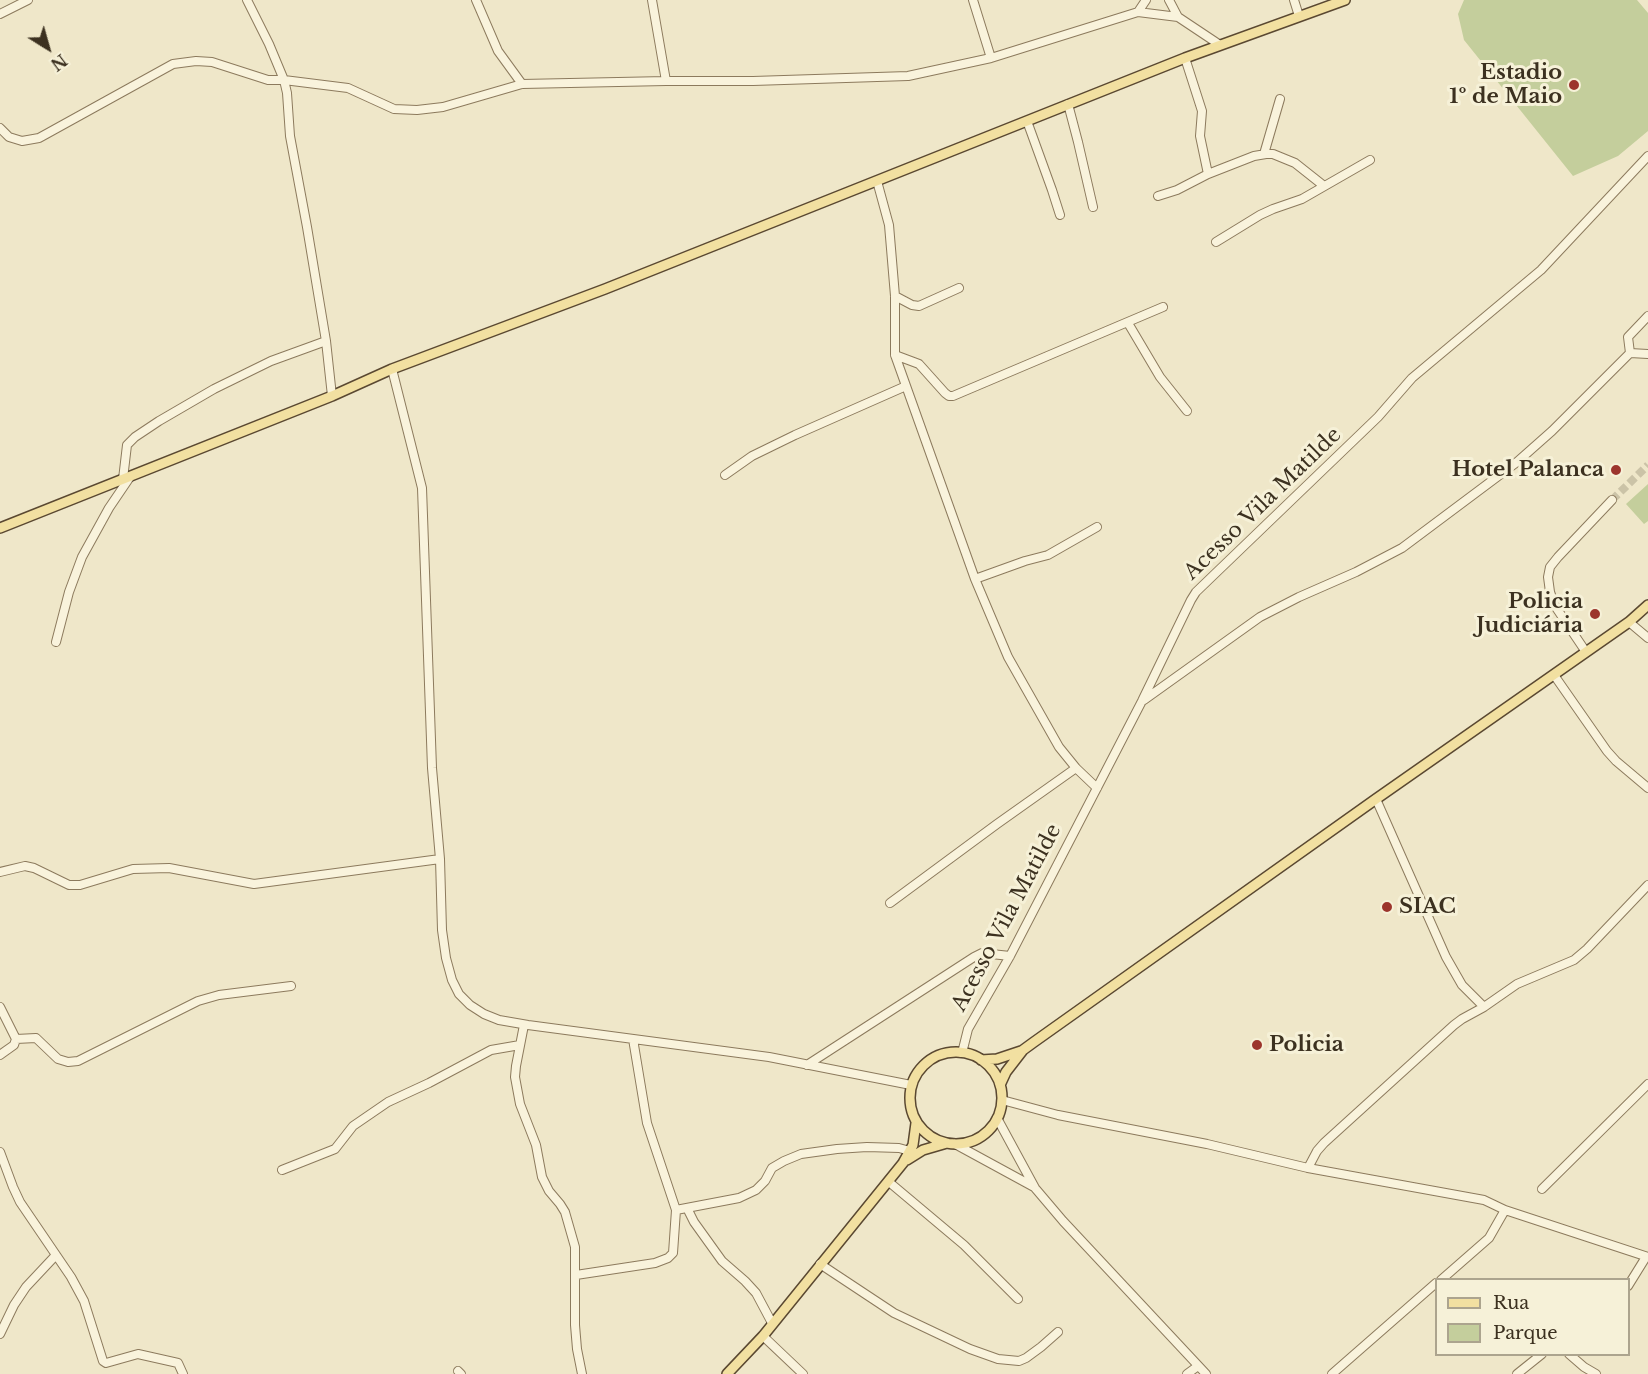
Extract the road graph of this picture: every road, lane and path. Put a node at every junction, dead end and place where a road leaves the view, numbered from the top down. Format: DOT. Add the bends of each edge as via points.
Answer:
graph roads {
  1 [pos="28,0"];
  2 [pos="247,0"];
  3 [pos="476,0"];
  4 [pos="652,0"];
  5 [pos="973,0"];
  6 [pos="1146,0"];
  7 [pos="1169,0"];
  8 [pos="1293,0"];
  9 [pos="1345,0"];
  10 [pos="1138,12"];
  11 [pos="0,14"];
  12 [pos="1299,16"];
  13 [pos="1179,17"];
  14 [pos="1220,45"];
  15 [pos="991,58"];
  16 [pos="1185,58"];
  17 [pos="284,80"];
  18 [pos="666,81"];
  19 [pos="522,84"];
  20 [pos="1280,99"];
  21 [pos="1068,105"];
  22 [pos="1027,122"];
  23 [pos="0,128"];
  24 [pos="1264,154"];
  25 [pos="1648,156"];
  26 [pos="1370,160"];
  27 [pos="1208,174"];
  28 [pos="877,180"];
  29 [pos="1324,186"];
  30 [pos="1158,196"];
  31 [pos="1093,207"];
  32 [pos="1060,215"];
  33 [pos="1216,242"];
  34 [pos="959,288"];
  35 [pos="895,296"];
  36 [pos="1163,307"];
  37 [pos="1648,316"];
  38 [pos="1128,323"];
  39 [pos="326,341"];
  40 [pos="1630,353"];
  41 [pos="895,354"];
  42 [pos="1648,354"];
  43 [pos="392,369"];
  44 [pos="906,386"];
  45 [pos="332,396"];
  46 [pos="1187,411"];
  47 [pos="725,475"];
  48 [pos="127,478"];
  49 [pos="1612,500"];
  50 [pos="1097,527"];
  51 [pos="0,528"];
  52 [pos="975,579"];
  53 [pos="1648,605"];
  54 [pos="1629,622"];
  55 [pos="1648,638"];
  56 [pos="56,642"];
  57 [pos="1586,652"];
  58 [pos="1554,675"];
  59 [pos="1142,701"];
  60 [pos="1076,768"];
  61 [pos="1097,788"];
  62 [pos="1648,788"];
  63 [pos="1376,799"];
  64 [pos="440,859"];
  65 [pos="0,872"];
  66 [pos="1648,885"];
  67 [pos="890,903"];
  68 [pos="1010,956"];
  69 [pos="291,986"];
  70 [pos="0,1007"];
  71 [pos="1484,1007"];
  72 [pos="524,1024"];
  73 [pos="16,1039"];
  74 [pos="633,1039"];
  75 [pos="520,1045"];
  76 [pos="1023,1050"];
  77 [pos="962,1053"];
  78 [pos="0,1055"];
  79 [pos="981,1060"];
  80 [pos="807,1065"];
  81 [pos="1648,1084"];
  82 [pos="911,1085"];
  83 [pos="1000,1085"];
  84 [pos="1002,1100"];
  85 [pos="997,1118"];
  86 [pos="916,1123"];
  87 [pos="951,1144"];
  88 [pos="910,1151"];
  89 [pos="0,1152"];
  90 [pos="903,1163"];
  91 [pos="1308,1168"];
  92 [pos="282,1170"];
  93 [pos="889,1182"];
  94 [pos="1035,1188"];
  95 [pos="1542,1190"];
  96 [pos="687,1208"];
  97 [pos="676,1209"];
  98 [pos="1505,1210"];
  99 [pos="56,1255"];
  100 [pos="1647,1257"];
  101 [pos="820,1264"];
  102 [pos="576,1275"];
  103 [pos="1443,1278"];
  104 [pos="1630,1284"];
  105 [pos="1435,1285"];
  106 [pos="1018,1299"];
  107 [pos="772,1323"];
  108 [pos="1058,1332"];
  109 [pos="0,1334"];
  110 [pos="763,1336"];
  111 [pos="1540,1356"];
  112 [pos="1571,1356"];
  113 [pos="1198,1366"];
  114 [pos="183,1374"];
  115 [pos="582,1374"];
  116 [pos="727,1374"];
  117 [pos="803,1374"];
  118 [pos="1187,1374"];
  119 [pos="1206,1374"];
  120 [pos="1332,1374"];
  121 [pos="1517,1374"];
  122 [pos="1596,1374"];
  1 -- 11 [label="street"];
  2 -- 17 [label="street"];
  3 -- 19 [label="street" via="498,51"];
  4 -- 18 [label="street"];
  5 -- 15 [label="street"];
  6 -- 10 [label="street"];
  7 -- 13 [label="street"];
  8 -- 12 [label="street"];
  9 -- 12 [label="main road"];
  10 -- 13 [label="street"];
  10 -- 15 [label="street"];
  12 -- 14 [label="main road"];
  13 -- 14 [label="street"];
  14 -- 16 [label="main road"];
  15 -- 18 [label="street" via="908,75"];
  16 -- 21 [label="main road"];
  16 -- 27 [label="street" via="1202,111 1200,136"];
  17 -- 19 [label="street" via="348,88 394,110 443,107"];
  17 -- 23 [label="street" via="268,80 212,62 173,64 39,138 22,141 9,137"];
  17 -- 39 [label="street"];
  18 -- 19 [label="street"];
  20 -- 24 [label="street"];
  21 -- 22 [label="main road"];
  21 -- 31 [label="street"];
  22 -- 28 [label="main road"];
  22 -- 32 [label="street"];
  24 -- 27 [label="street"];
  24 -- 29 [label="street" via="1295,163"];
  25 -- 59 [label="street, Acesso Vila Matilde" via="1547,264 1412,378 1378,417 1196,592"];
  26 -- 29 [label="street"];
  27 -- 30 [label="street"];
  28 -- 35 [label="street" via="889,225"];
  28 -- 43 [label="main road"];
  29 -- 33 [label="street" via="1266,212"];
  34 -- 35 [label="street" via="919,306"];
  35 -- 41 [label="street"];
  36 -- 38 [label="street"];
  37 -- 40 [label="street" via="1628,337"];
  38 -- 41 [label="street" via="953,396 945,393 919,364"];
  38 -- 46 [label="street" via="1160,377"];
  39 -- 45 [label="street"];
  39 -- 48 [label="street" via="214,389 135,437 128,445"];
  40 -- 42 [label="street"];
  40 -- 59 [label="street" via="1517,462 1402,548 1260,617"];
  41 -- 44 [label="street"];
  43 -- 45 [label="main road"];
  43 -- 64 [label="street" via="422,488 432,768"];
  44 -- 47 [label="street" via="752,456"];
  44 -- 52 [label="street"];
  45 -- 48 [label="main road"];
  48 -- 51 [label="main road"];
  48 -- 56 [label="street" via="82,557"];
  49 -- 57 [label="street" via="1558,557 1548,577 1555,606"];
  50 -- 52 [label="street" via="1048,555"];
  52 -- 60 [label="street" via="1008,657 1059,747"];
  53 -- 54 [label="main road"];
  54 -- 55 [label="street"];
  54 -- 57 [label="main road"];
  57 -- 58 [label="main road"];
  58 -- 62 [label="street" via="1607,751"];
  58 -- 63 [label="main road"];
  59 -- 61 [label="street, Acesso Vila Matilde"];
  60 -- 61 [label="street"];
  60 -- 67 [label="street"];
  61 -- 68 [label="street, Acesso Vila Matilde"];
  63 -- 71 [label="street" via="1446,957 1462,985"];
  63 -- 76 [label="main road"];
  64 -- 65 [label="street" via="254,884 169,868 133,869 80,885 69,885 25,866"];
  64 -- 72 [label="street" via="442,930 446,958 459,994 484,1014"];
  66 -- 71 [label="street" via="1574,960 1517,984"];
  68 -- 77 [label="street, Acesso Vila Matilde" via="968,1029"];
  68 -- 80 [label="street" via="982,953 974,957"];
  69 -- 73 [label="street" via="198,1001 78,1061 58,1059 36,1038"];
  70 -- 73 [label="street"];
  71 -- 91 [label="street" via="1454,1025 1324,1143"];
  72 -- 74 [label="street"];
  72 -- 75 [label="street"];
  73 -- 78 [label="street"];
  74 -- 80 [label="street"];
  74 -- 97 [label="street" via="647,1123"];
  75 -- 92 [label="street" via="491,1050 388,1102 354,1126 335,1149"];
  75 -- 102 [label="street" via="515,1077 520,1104 536,1145 542,1177 570,1224"];
  76 -- 79 [label="main road"];
  76 -- 83 [label="main road"];
  77 -- 79 [label="main road"];
  77 -- 82 [label="main road" via="932,1059 919,1070"];
  79 -- 83 [label="main road"];
  80 -- 82 [label="street"];
  81 -- 95 [label="street"];
  82 -- 86 [label="main road" via="910,1104"];
  83 -- 84 [label="main road"];
  84 -- 85 [label="main road"];
  84 -- 91 [label="street"];
  85 -- 87 [label="main road" via="986,1133 971,1142"];
  85 -- 94 [label="street"];
  86 -- 87 [label="main road" via="924,1132"];
  86 -- 88 [label="main road"];
  87 -- 90 [label="main road" via="923,1150"];
  87 -- 94 [label="street"];
  88 -- 90 [label="main road"];
  88 -- 96 [label="street" via="867,1147 801,1155 772,1168 756,1190 739,1198"];
  89 -- 99 [label="street" via="20,1202"];
  90 -- 93 [label="main road"];
  91 -- 98 [label="street" via="1484,1200"];
  93 -- 101 [label="main road"];
  93 -- 106 [label="street" via="964,1245"];
  94 -- 113 [label="street"];
  96 -- 97 [label="street"];
  96 -- 107 [label="street" via="722,1262 752,1286"];
  97 -- 102 [label="street" via="673,1253 668,1258"];
  98 -- 100 [label="street"];
  98 -- 103 [label="street" via="1489,1238"];
  99 -- 109 [label="street" via="26,1287"];
  99 -- 114 [label="street" via="84,1301 103,1361 138,1354 178,1363"];
  100 -- 104 [label="street"];
  101 -- 107 [label="main road"];
  101 -- 108 [label="street" via="894,1312 970,1350 998,1359 1026,1358"];
  102 -- 115 [label="street" via="574,1325"];
  105 -- 120 [label="street"];
  107 -- 110 [label="main road"];
  110 -- 116 [label="main road"];
  110 -- 117 [label="street"];
  111 -- 121 [label="street"];
  112 -- 122 [label="street"];
  113 -- 118 [label="street"];
  113 -- 119 [label="street"];
}
